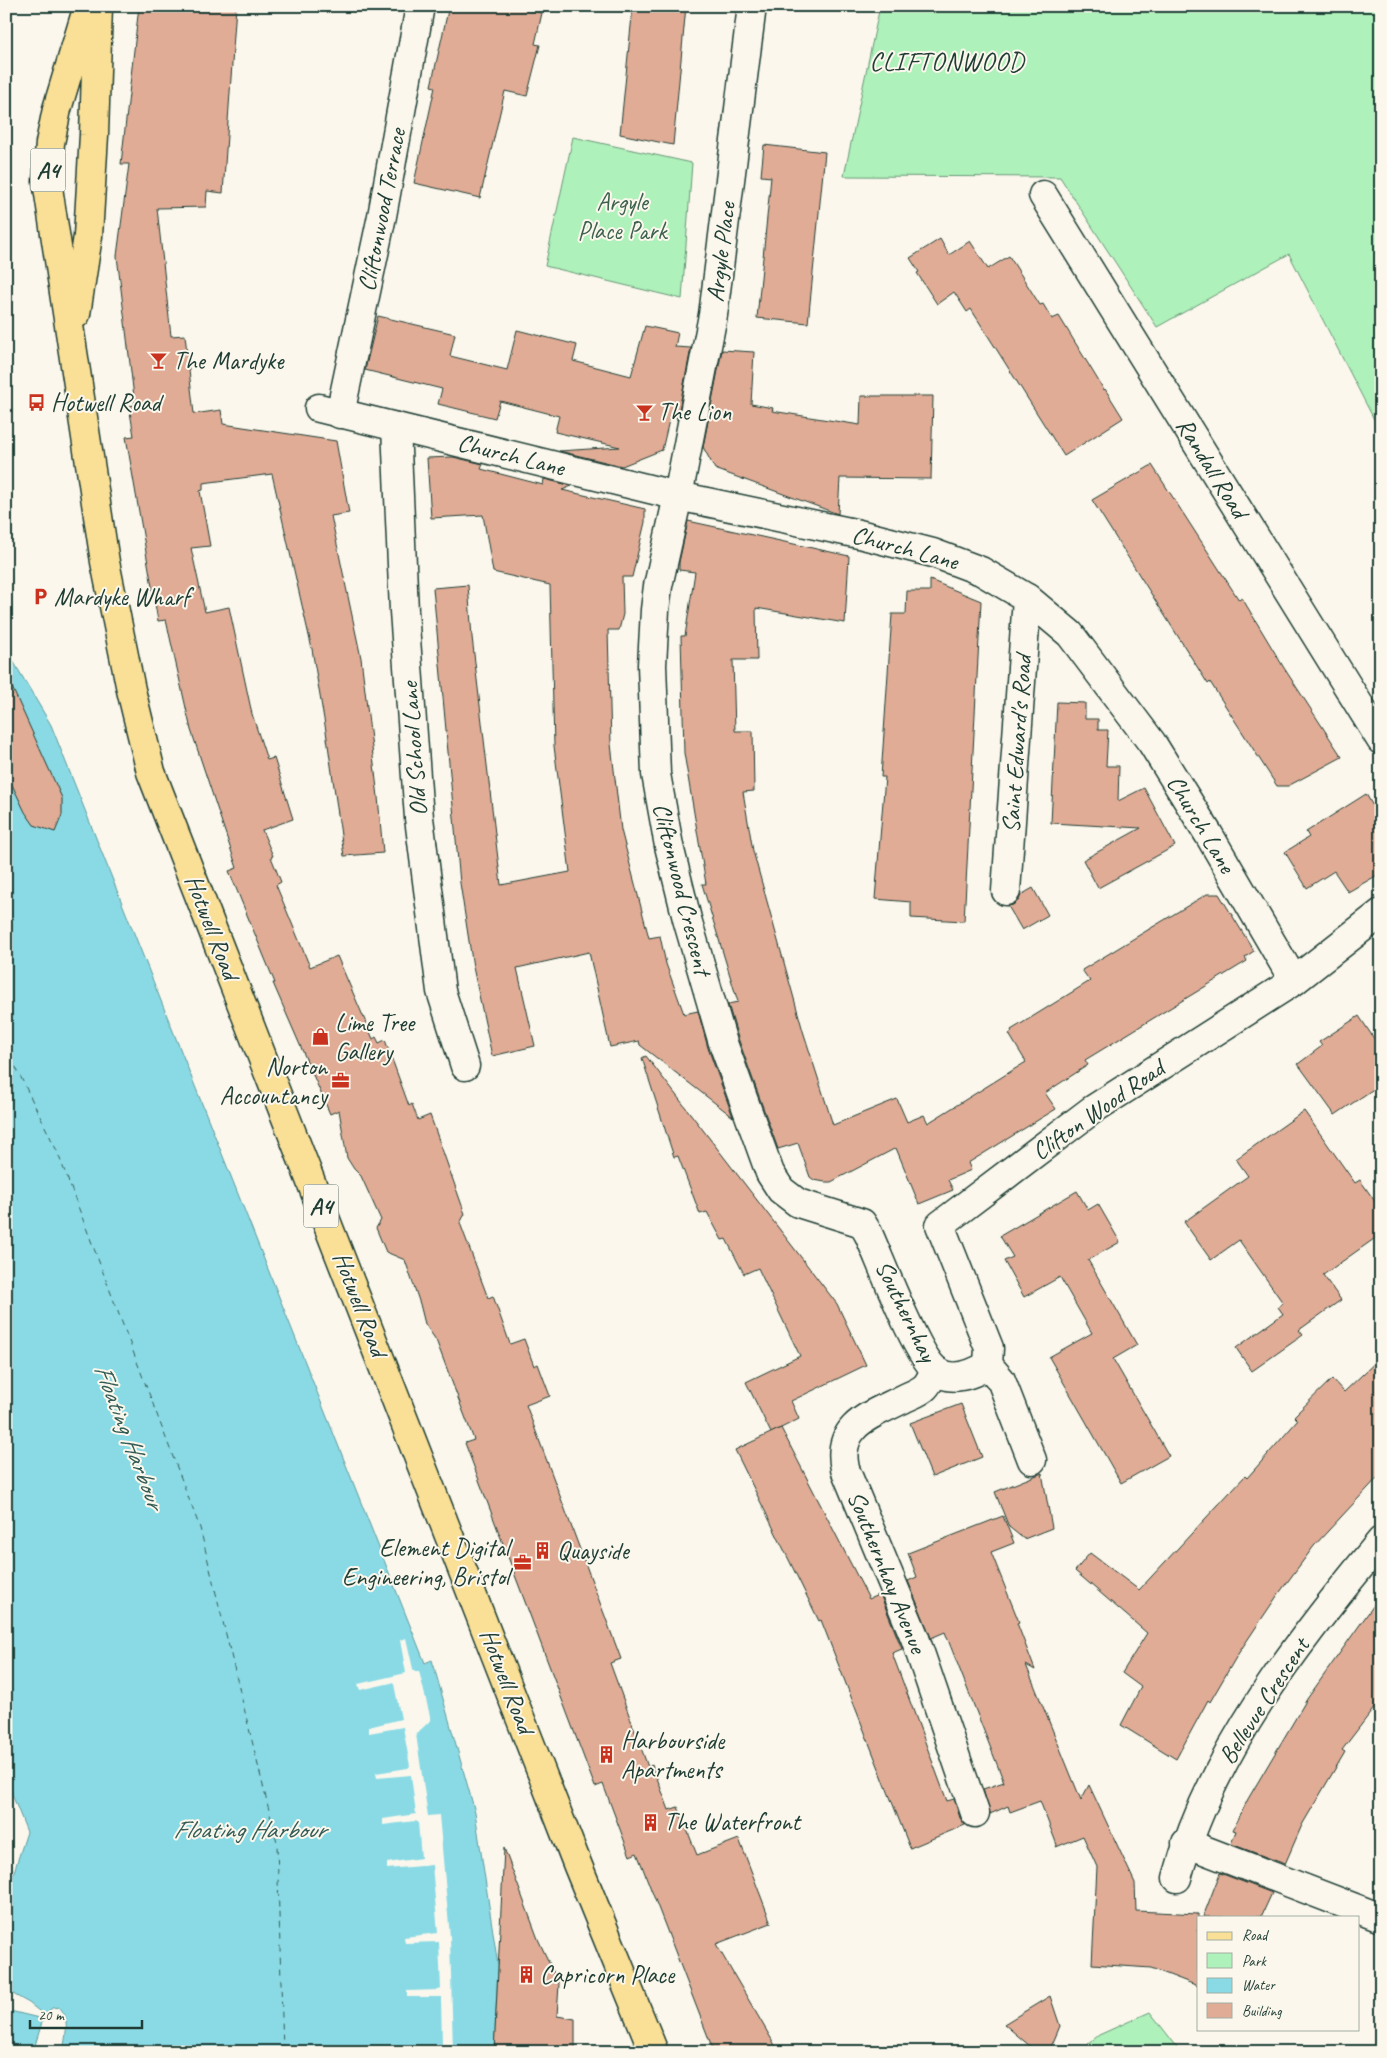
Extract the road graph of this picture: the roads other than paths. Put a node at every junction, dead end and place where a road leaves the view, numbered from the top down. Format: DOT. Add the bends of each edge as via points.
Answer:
graph roads {
  1 [pos="88,6"];
  2 [pos="98,6"];
  3 [pos="420,6"];
  4 [pos="752,6"];
  5 [pos="1043,195"];
  6 [pos="72,337"];
  7 [pos="330,411"];
  8 [pos="396,427"];
  9 [pos="678,496"];
  10 [pos="1027,598"];
  11 [pos="1381,740"];
  12 [pos="1006,891"];
  13 [pos="1381,913"];
  14 [pos="1294,981"];
  15 [pos="465,1066"];
  16 [pos="854,1219"];
  17 [pos="988,1365"];
  18 [pos="935,1371"];
  19 [pos="1032,1460"];
  20 [pos="1381,1541"];
  21 [pos="975,1814"];
  22 [pos="1186,1843"];
  23 [pos="1177,1878"];
  24 [pos="1381,1918"];
  25 [pos="654,2052"];
  1 -- 6 [label="main road, Hotwell Road / A4" via="57,109 47,180"];
  2 -- 6 [label="main road, Hotwell Road / A4" via="88,236"];
  3 -- 7 [label="street, Cliftonwood Terrace" via="382,216"];
  4 -- 9 [label="street, Argyle Place" via="713,315"];
  5 -- 11 [label="street, Randall Road"];
  6 -- 25 [label="main road, Hotwell Road / A4" via="104,562 151,772 578,1866"];
  7 -- 8 [label="street, Church Lane"];
  8 -- 9 [label="street, Church Lane"];
  8 -- 15 [label="street, Old School Lane" via="404,611 419,818 441,991"];
  9 -- 10 [label="street, Church Lane" via="933,553 981,571"];
  9 -- 16 [label="street, Cliftonwood Crescent" via="654,610 652,665 656,774 669,846 723,1044 770,1173 782,1190 798,1203"];
  10 -- 12 [label="street, Saint Edward's Road"];
  10 -- 14 [label="street, Church Lane" via="1070,634 1152,743"];
  13 -- 14 [label="street, Clifton Wood Road"];
  14 -- 17 [label="street, Clifton Wood Road" via="1092,1110 940,1226 988,1348"];
  16 -- 18 [label="street, Southernhay" via="862,1223 868,1233 916,1342"];
  17 -- 18 [label="street, Southernhay" via="963,1376 948,1376"];
  17 -- 19 [label="street" via="1001,1380"];
  18 -- 21 [label="street, Southernhay Avenue" via="924,1388 872,1415 850,1431 842,1456 916,1638"];
  20 -- 22 [label="street, Bellevue Crescent" via="1321,1613 1263,1696 1210,1786"];
  22 -- 23 [label="street, Bellevue Crescent"];
  22 -- 24 [label="street"];
}
